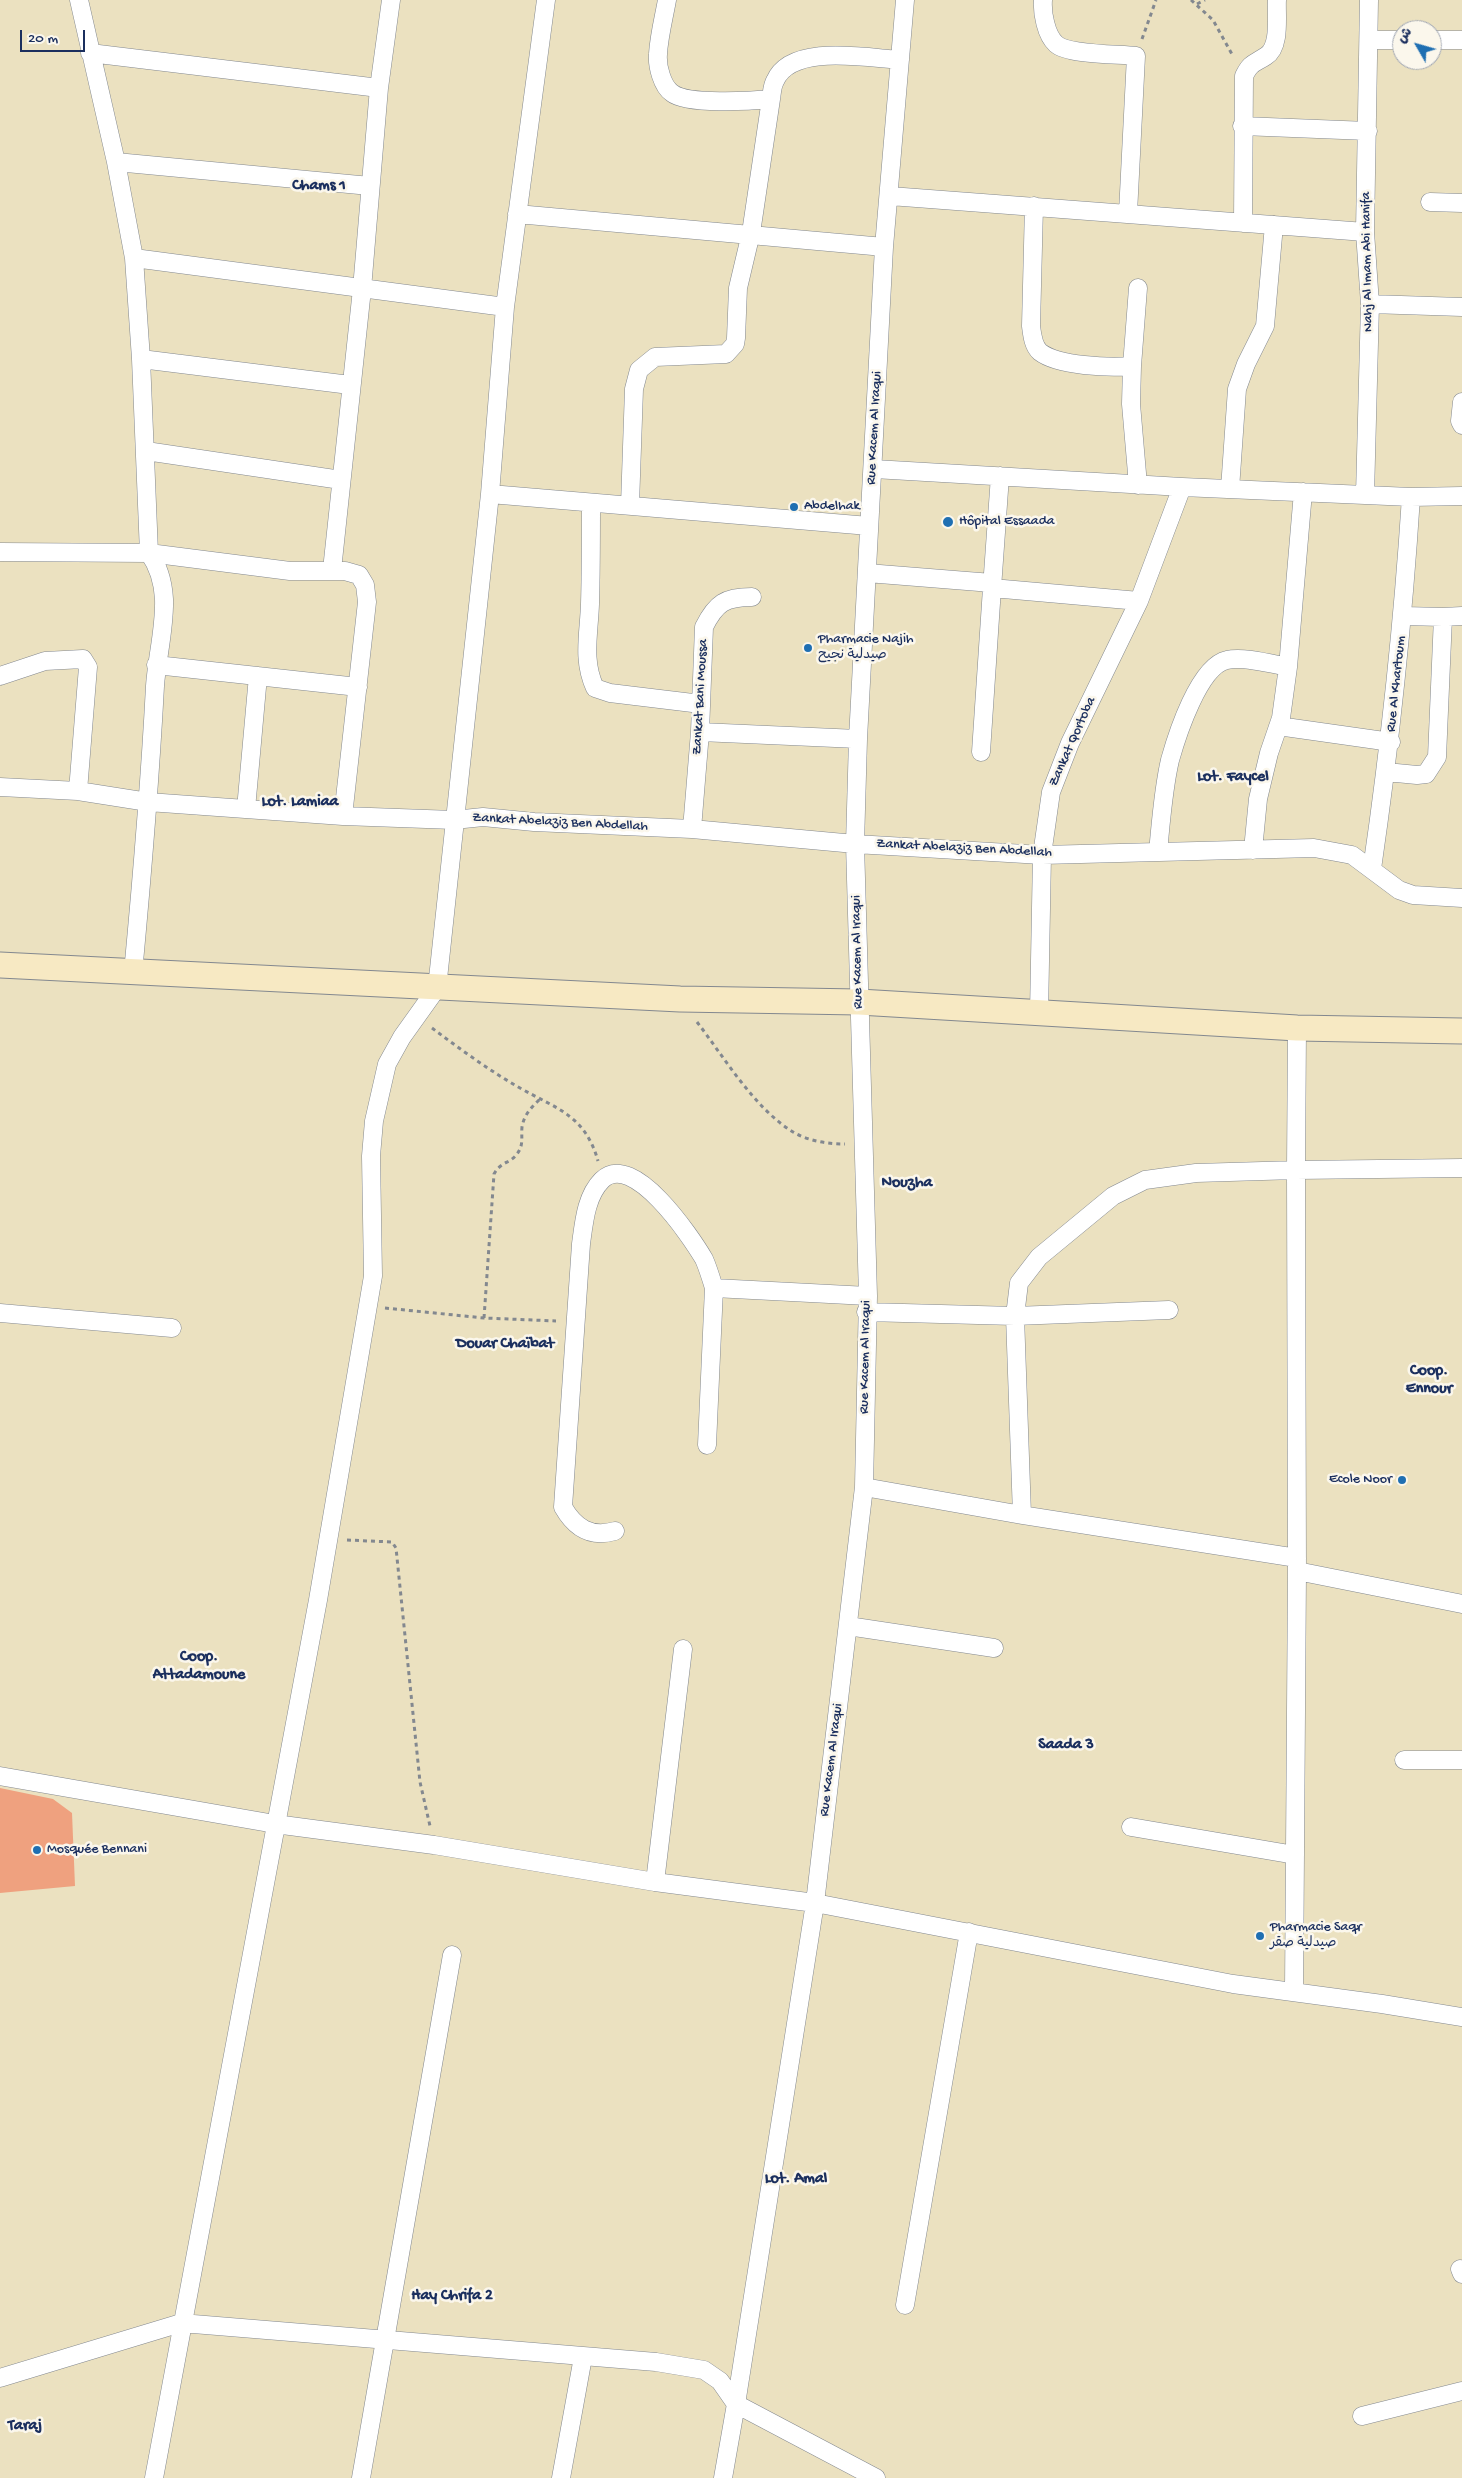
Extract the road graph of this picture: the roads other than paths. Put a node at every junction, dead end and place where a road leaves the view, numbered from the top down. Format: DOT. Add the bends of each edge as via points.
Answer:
graph roads {
  1 [pos="79,0"];
  2 [pos="391,0"];
  3 [pos="546,0"];
  4 [pos="667,0"];
  5 [pos="905,0"];
  6 [pos="1043,0"];
  7 [pos="1277,0"];
  8 [pos="1369,0"];
  9 [pos="1370,40"];
  10 [pos="1392,40"];
  11 [pos="1442,40"];
  12 [pos="1462,40"];
  13 [pos="90,53"];
  14 [pos="900,60"];
  15 [pos="379,88"];
  16 [pos="771,99"];
  17 [pos="1242,126"];
  18 [pos="1368,131"];
  19 [pos="116,162"];
  20 [pos="370,186"];
  21 [pos="890,196"];
  22 [pos="1430,202"];
  23 [pos="1462,204"];
  24 [pos="1034,206"];
  25 [pos="1128,213"];
  26 [pos="517,214"];
  27 [pos="1243,223"];
  28 [pos="1274,225"];
  29 [pos="1365,232"];
  30 [pos="751,233"];
  31 [pos="884,246"];
  32 [pos="134,258"];
  33 [pos="1138,288"];
  34 [pos="362,289"];
  35 [pos="1370,304"];
  36 [pos="506,307"];
  37 [pos="1462,307"];
  38 [pos="142,359"];
  39 [pos="1132,366"];
  40 [pos="350,385"];
  41 [pos="1462,402"];
  42 [pos="1462,425"];
  43 [pos="146,450"];
  44 [pos="874,469"];
  45 [pos="1000,476"];
  46 [pos="341,480"];
  47 [pos="1138,485"];
  48 [pos="1182,487"];
  49 [pos="1230,489"];
  50 [pos="1303,492"];
  51 [pos="490,494"];
  52 [pos="1365,495"];
  53 [pos="1462,496"];
  54 [pos="1411,497"];
  55 [pos="591,504"];
  56 [pos="630,505"];
  57 [pos="869,526"];
  58 [pos="0,552"];
  59 [pos="149,553"];
  60 [pos="332,570"];
  61 [pos="867,573"];
  62 [pos="992,586"];
  63 [pos="752,597"];
  64 [pos="1139,601"];
  65 [pos="1404,616"];
  66 [pos="1462,616"];
  67 [pos="1443,617"];
  68 [pos="156,665"];
  69 [pos="1288,667"];
  70 [pos="0,676"];
  71 [pos="258,676"];
  72 [pos="358,687"];
  73 [pos="702,704"];
  74 [pos="1278,726"];
  75 [pos="700,732"];
  76 [pos="858,739"];
  77 [pos="1391,742"];
  78 [pos="980,752"];
  79 [pos="1386,772"];
  80 [pos="0,787"];
  81 [pos="78,791"];
  82 [pos="148,802"];
  83 [pos="246,809"];
  84 [pos="343,816"];
  85 [pos="454,820"];
  86 [pos="692,829"];
  87 [pos="855,844"];
  88 [pos="1253,850"];
  89 [pos="1158,852"];
  90 [pos="1042,854"];
  91 [pos="1372,870"];
  92 [pos="1462,898"];
  93 [pos="0,965"];
  94 [pos="133,973"];
  95 [pos="436,988"];
  96 [pos="858,1002"];
  97 [pos="1039,1014"];
  98 [pos="1297,1028"];
  99 [pos="1462,1031"];
  100 [pos="1462,1168"];
  101 [pos="1296,1170"];
  102 [pos="714,1288"];
  103 [pos="867,1304"];
  104 [pos="1169,1310"];
  105 [pos="0,1313"];
  106 [pos="1015,1316"];
  107 [pos="172,1328"];
  108 [pos="708,1445"];
  109 [pos="864,1487"];
  110 [pos="1022,1515"];
  111 [pos="615,1531"];
  112 [pos="1297,1564"];
  113 [pos="1462,1604"];
  114 [pos="848,1626"];
  115 [pos="994,1648"];
  116 [pos="684,1649"];
  117 [pos="1404,1760"];
  118 [pos="1462,1760"];
  119 [pos="0,1776"];
  120 [pos="275,1824"];
  121 [pos="1131,1826"];
  122 [pos="1295,1855"];
  123 [pos="655,1882"];
  124 [pos="815,1903"];
  125 [pos="969,1932"];
  126 [pos="452,1955"];
  127 [pos="1294,1992"];
  128 [pos="1462,2017"];
  129 [pos="905,2305"];
  130 [pos="181,2323"];
  131 [pos="385,2339"];
  132 [pos="583,2357"];
  133 [pos="0,2378"];
  134 [pos="1462,2391"];
  135 [pos="736,2404"];
  136 [pos="1362,2416"];
  137 [pos="154,2478"];
  138 [pos="361,2478"];
  139 [pos="561,2478"];
  140 [pos="723,2478"];
  141 [pos="874,2478"];
  1 -- 13 [label="street"];
  2 -- 15 [label="street"];
  3 -- 26 [label="street"];
  4 -- 16 [label="street" via="658,54 660,69 670,92 689,99 740,102"];
  5 -- 14 [label="street, Rue Kacem Al Iraqui"];
  6 -- 25 [label="street" via="1045,20 1056,44 1068,50 1136,56"];
  7 -- 17 [label="street" via="1275,46 1268,56 1250,65 1244,76"];
  8 -- 9 [label="street, Nahj Al Imam Abi Hanifa"];
  9 -- 10 [label="street"];
  9 -- 18 [label="street, Nahj Al Imam Abi Hanifa"];
  11 -- 12 [label="street"];
  13 -- 15 [label="street"];
  13 -- 19 [label="street"];
  14 -- 16 [label="street" via="801,58 788,65 774,81"];
  14 -- 21 [label="street, Rue Kacem Al Iraqui"];
  15 -- 20 [label="street"];
  16 -- 30 [label="street"];
  17 -- 18 [label="street"];
  17 -- 27 [label="street"];
  18 -- 29 [label="street, Nahj Al Imam Abi Hanifa"];
  19 -- 20 [label="street"];
  19 -- 32 [label="street"];
  20 -- 34 [label="street"];
  21 -- 24 [label="street"];
  21 -- 31 [label="street, Rue Kacem Al Iraqui"];
  22 -- 23 [label="street"];
  24 -- 25 [label="street"];
  24 -- 39 [label="street" via="1031,326 1039,351 1055,359 1115,367"];
  25 -- 27 [label="street"];
  26 -- 30 [label="street"];
  26 -- 36 [label="street"];
  27 -- 28 [label="street"];
  28 -- 29 [label="street"];
  28 -- 49 [label="street" via="1265,326 1238,389"];
  29 -- 35 [label="street, Nahj Al Imam Abi Hanifa"];
  30 -- 31 [label="street"];
  30 -- 56 [label="street" via="738,288 736,338 732,349 726,354 713,356 655,357 639,370 634,389"];
  31 -- 44 [label="street, Rue Kacem Al Iraqui"];
  32 -- 34 [label="street"];
  32 -- 38 [label="street"];
  33 -- 39 [label="street"];
  34 -- 36 [label="street"];
  34 -- 40 [label="street"];
  35 -- 37 [label="street"];
  35 -- 52 [label="street, Nahj Al Imam Abi Hanifa"];
  36 -- 51 [label="street"];
  38 -- 40 [label="street"];
  38 -- 43 [label="street"];
  39 -- 47 [label="street" via="1131,404"];
  40 -- 46 [label="street"];
  41 -- 42 [label="street"];
  43 -- 46 [label="street"];
  43 -- 59 [label="street"];
  44 -- 45 [label="street"];
  44 -- 57 [label="street, Rue Kacem Al Iraqui"];
  45 -- 47 [label="street"];
  45 -- 62 [label="street"];
  46 -- 60 [label="street"];
  47 -- 48 [label="street"];
  48 -- 49 [label="street"];
  48 -- 64 [label="street, Zankat Qortoba"];
  49 -- 50 [label="street"];
  50 -- 52 [label="street"];
  50 -- 69 [label="street"];
  51 -- 55 [label="street"];
  51 -- 85 [label="street"];
  52 -- 54 [label="street"];
  53 -- 54 [label="street"];
  54 -- 65 [label="street, Rue Al Khartoum"];
  55 -- 56 [label="street"];
  55 -- 73 [label="street" via="586,650 588,674 594,688 610,693"];
  56 -- 57 [label="street"];
  57 -- 61 [label="street, Rue Kacem Al Iraqui"];
  58 -- 59 [label="street"];
  59 -- 60 [label="street" via="290,571"];
  59 -- 68 [label="street" via="157,564 164,600"];
  60 -- 72 [label="street" via="356,573 365,585 367,602"];
  61 -- 62 [label="street"];
  61 -- 76 [label="street, Rue Kacem Al Iraqui"];
  62 -- 64 [label="street"];
  62 -- 78 [label="street"];
  63 -- 73 [label="street, Zankat Bani Moussa" via="724,600 711,612 704,627"];
  64 -- 90 [label="street, Zankat Qortoba" via="1070,743 1050,792"];
  65 -- 67 [label="street"];
  65 -- 77 [label="street, Rue Al Khartoum"];
  66 -- 67 [label="street"];
  67 -- 79 [label="street" via="1437,757 1426,774"];
  68 -- 71 [label="street"];
  68 -- 82 [label="street"];
  69 -- 74 [label="street"];
  69 -- 89 [label="street" via="1228,660 1218,664 1206,676 1183,724 1170,762"];
  70 -- 81 [label="street" via="45,661 83,660 88,667"];
  71 -- 72 [label="street"];
  71 -- 83 [label="street"];
  72 -- 84 [label="street"];
  73 -- 75 [label="street, Zankat Bani Moussa"];
  74 -- 77 [label="street"];
  74 -- 88 [label="street" via="1258,799"];
  75 -- 76 [label="street"];
  75 -- 86 [label="street, Zankat Bani Moussa"];
  76 -- 87 [label="street, Rue Kacem Al Iraqui"];
  77 -- 79 [label="street, Rue Al Khartoum"];
  79 -- 91 [label="street, Rue Al Khartoum"];
  80 -- 81 [label="street, Zankat Abelaziz Ben Abdellah"];
  81 -- 82 [label="street, Zankat Abelaziz Ben Abdellah"];
  82 -- 83 [label="street, Zankat Abelaziz Ben Abdellah"];
  82 -- 94 [label="street"];
  83 -- 84 [label="street, Zankat Abelaziz Ben Abdellah"];
  84 -- 85 [label="street, Zankat Abelaziz Ben Abdellah"];
  85 -- 86 [label="street, Zankat Abelaziz Ben Abdellah" via="483,817"];
  85 -- 95 [label="street"];
  86 -- 87 [label="street, Zankat Abelaziz Ben Abdellah"];
  87 -- 90 [label="street, Zankat Abelaziz Ben Abdellah"];
  87 -- 96 [label="street, Rue Kacem Al Iraqui"];
  88 -- 89 [label="street, Zankat Abelaziz Ben Abdellah"];
  88 -- 91 [label="street, Zankat Abelaziz Ben Abdellah" via="1314,848 1337,851 1352,855"];
  89 -- 90 [label="street, Zankat Abelaziz Ben Abdellah"];
  90 -- 97 [label="street, Zankat Qortoba"];
  91 -- 92 [label="street, Zankat Abelaziz Ben Abdellah" via="1399,890 1413,895"];
  93 -- 94 [label="street"];
  94 -- 95 [label="street"];
  95 -- 96 [label="street" via="680,999"];
  95 -- 120 [label="street" via="387,1064 374,1121 371,1156 372,1276 328,1539"];
  96 -- 97 [label="street"];
  96 -- 103 [label="street, Rue Kacem Al Iraqui"];
  97 -- 98 [label="street"];
  98 -- 99 [label="street"];
  98 -- 101 [label="street"];
  100 -- 101 [label="street"];
  101 -- 106 [label="street" via="1196,1173 1145,1180 1114,1196 1039,1257 1019,1283"];
  101 -- 112 [label="street"];
  102 -- 103 [label="street"];
  102 -- 108 [label="street"];
  102 -- 111 [label="street" via="705,1261 688,1234 650,1191 630,1176 616,1174 603,1179 592,1193 581,1244 563,1507 576,1526 591,1534"];
  103 -- 106 [label="street"];
  103 -- 109 [label="street, Rue Kacem Al Iraqui"];
  104 -- 106 [label="street"];
  105 -- 107 [label="street"];
  106 -- 110 [label="street"];
  109 -- 110 [label="street"];
  109 -- 114 [label="street, Rue Kacem Al Iraqui"];
  110 -- 112 [label="street"];
  112 -- 113 [label="street"];
  112 -- 122 [label="street"];
  114 -- 115 [label="street"];
  114 -- 124 [label="street, Rue Kacem Al Iraqui"];
  116 -- 123 [label="street"];
  117 -- 118 [label="street"];
  119 -- 120 [label="street"];
  120 -- 123 [label="street" via="434,1845"];
  120 -- 130 [label="street"];
  121 -- 122 [label="street"];
  122 -- 127 [label="street"];
  123 -- 124 [label="street"];
  124 -- 125 [label="street"];
  124 -- 135 [label="street, Rue Kacem Al Iraqui"];
  125 -- 127 [label="street" via="1233,1984"];
  125 -- 129 [label="street"];
  126 -- 131 [label="street"];
  127 -- 128 [label="street"];
  130 -- 131 [label="street"];
  130 -- 133 [label="street"];
  130 -- 137 [label="street"];
  131 -- 132 [label="street"];
  131 -- 138 [label="street"];
  132 -- 135 [label="street" via="656,2362 704,2370 720,2380"];
  132 -- 139 [label="street"];
  134 -- 136 [label="street"];
  135 -- 140 [label="street, Rue Kacem Al Iraqui"];
  135 -- 141 [label="street"];
}
